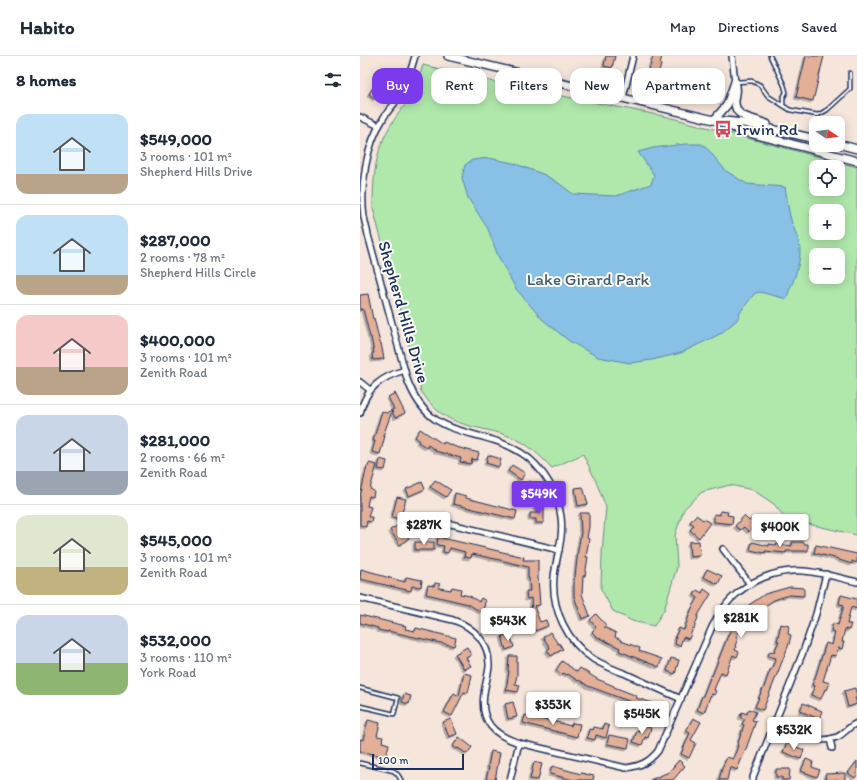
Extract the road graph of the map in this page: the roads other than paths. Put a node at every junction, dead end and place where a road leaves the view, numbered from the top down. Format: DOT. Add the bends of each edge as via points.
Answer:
graph roads {
  1 [pos="415,56"];
  2 [pos="448,56"];
  3 [pos="633,56"];
  4 [pos="732,56"];
  5 [pos="770,56"];
  6 [pos="850,74"];
  7 [pos="735,82"];
  8 [pos="570,85"];
  9 [pos="624,94"];
  10 [pos="624,98"];
  11 [pos="783,105"];
  12 [pos="360,117"];
  13 [pos="714,120"];
  14 [pos="379,126"];
  15 [pos="780,130"];
  16 [pos="809,137"];
  17 [pos="845,146"];
  18 [pos="857,149"];
  19 [pos="855,160"];
  20 [pos="361,194"];
  21 [pos="404,370"];
  22 [pos="360,382"];
  23 [pos="370,390"];
  24 [pos="360,413"];
  25 [pos="430,519"];
  26 [pos="723,549"];
  27 [pos="559,550"];
  28 [pos="826,574"];
  29 [pos="857,582"];
  30 [pos="750,584"];
  31 [pos="360,598"];
  32 [pos="360,688"];
  33 [pos="682,699"];
  34 [pos="360,706"];
  35 [pos="775,721"];
  36 [pos="857,723"];
  37 [pos="830,739"];
  38 [pos="519,743"];
  39 [pos="832,748"];
  40 [pos="360,763"];
  41 [pos="401,780"];
  42 [pos="510,780"];
  43 [pos="753,780"];
  1 -- 14 [label="street, Shepherd Hills Drive" via="402,90"];
  2 -- 8 [label="main road"];
  3 -- 9 [label="street"];
  4 -- 7 [label="street"];
  5 -- 11 [label="lane" via="786,92"];
  6 -- 11 [label="lane" via="850,90 818,115 790,110"];
  7 -- 11 [label="lane" via="752,81 760,85 768,96"];
  7 -- 13 [label="main road" via="727,105"];
  7 -- 15 [label="main road" via="735,102 740,114"];
  10 -- 13 [label="main road"];
  12 -- 14 [label="street"];
  13 -- 15 [label="main road"];
  13 -- 19 [label="main road" via="742,131"];
  14 -- 20 [label="street, Shepherd Hills Drive" via="368,156"];
  15 -- 16 [label="main road"];
  17 -- 18 [label="main road"];
  20 -- 21 [label="street, Shepherd Hills Drive" via="368,234"];
  21 -- 23 [label="street" via="385,377"];
  21 -- 27 [label="street, Shepherd Hills Drive" via="411,391 418,402 437,421 521,452 544,474 558,502 562,534"];
  22 -- 23 [label="street"];
  23 -- 24 [label="street"];
  25 -- 27 [label="street"];
  26 -- 30 [label="street"];
  27 -- 33 [label="street, Shepherd Hills Drive" via="554,593 557,609 571,637 593,659"];
  28 -- 29 [label="street"];
  28 -- 30 [label="street" via="786,571"];
  28 -- 35 [label="street" via="803,652"];
  30 -- 33 [label="street" via="730,600 720,613"];
  31 -- 38 [label="street" via="453,620 472,629 479,636 488,655 484,714 502,737"];
  32 -- 34 [label="lane" via="398,698 394,714"];
  33 -- 38 [label="street" via="658,751 652,758 636,766 626,768"];
  35 -- 37 [label="street" via="813,738"];
  35 -- 43 [label="street"];
  36 -- 37 [label="street"];
  37 -- 39 [label="street"];
  38 -- 42 [label="street"];
  40 -- 41 [label="lane" via="394,771"];
}
